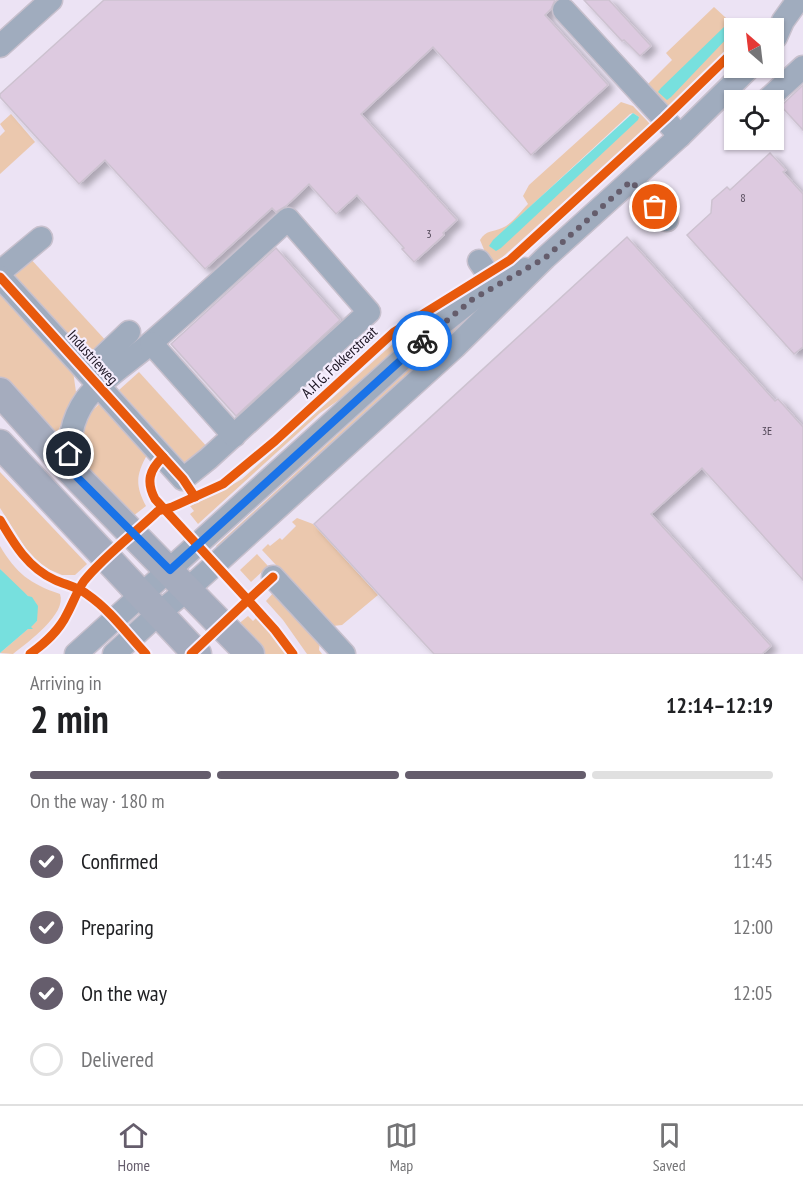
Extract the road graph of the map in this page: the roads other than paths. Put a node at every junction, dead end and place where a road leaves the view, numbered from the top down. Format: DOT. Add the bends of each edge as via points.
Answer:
graph roads {
  1 [pos="51,0"];
  2 [pos="798,0"];
  3 [pos="564,10"];
  4 [pos="803,14"];
  5 [pos="784,20"];
  6 [pos="784,32"];
  7 [pos="0,46"];
  8 [pos="803,67"];
  9 [pos="739,78"];
  10 [pos="777,90"];
  11 [pos="680,136"];
  12 [pos="631,181"];
  13 [pos="667,220"];
  14 [pos="41,238"];
  15 [pos="479,261"];
  16 [pos="0,272"];
  17 [pos="0,277"];
  18 [pos="500,292"];
  19 [pos="129,332"];
  20 [pos="151,343"];
  21 [pos="93,379"];
  22 [pos="0,392"];
  23 [pos="234,436"];
  24 [pos="0,444"];
  25 [pos="69,469"];
  26 [pos="273,577"];
  27 [pos="179,580"];
  28 [pos="150,604"];
  29 [pos="76,654"];
  30 [pos="114,654"];
  31 [pos="197,654"];
  32 [pos="249,654"];
  33 [pos="344,654"];
  1 -- 7 [label="street"];
  2 -- 5 [label="street"];
  3 -- 11 [label="street"];
  4 -- 6 [label="street"];
  8 -- 10 [label="street"];
  9 -- 11 [label="street"];
  11 -- 12 [label="street"];
  12 -- 13 [label="street"];
  12 -- 18 [label="street" via="545,258"];
  14 -- 16 [label="street"];
  15 -- 18 [label="street"];
  17 -- 21 [label="street, Industrieweg"];
  18 -- 27 [label="street" via="455,347"];
  19 -- 21 [label="street"];
  20 -- 21 [label="street"];
  20 -- 23 [label="street"];
  20 -- 23 [label="street" via="288,219 369,312"];
  21 -- 23 [label="street, Industrieweg" via="183,479"];
  21 -- 25 [label="street, Industrieweg" via="73,424"];
  22 -- 25 [label="main road"];
  24 -- 28 [label="main road"];
  25 -- 27 [label="main road"];
  26 -- 33 [label="street"];
  27 -- 28 [label="street"];
  27 -- 32 [label="main road"];
  28 -- 29 [label="street" via="116,616"];
  28 -- 30 [label="street"];
  28 -- 31 [label="main road"];
}
